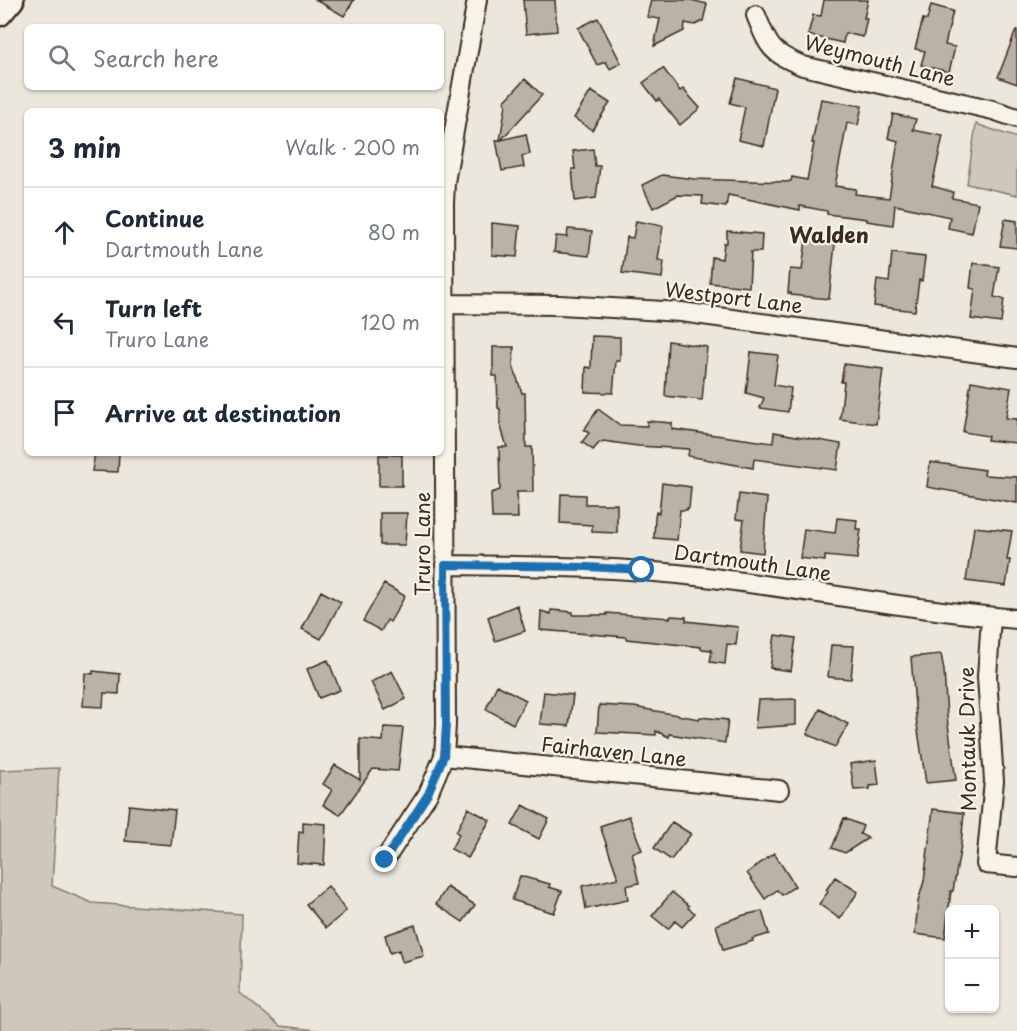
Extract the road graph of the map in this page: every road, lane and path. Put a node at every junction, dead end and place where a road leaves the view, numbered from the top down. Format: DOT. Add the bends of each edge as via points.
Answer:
graph roads {
  1 [pos="12,0"];
  2 [pos="477,0"];
  3 [pos="0,14"];
  4 [pos="756,15"];
  5 [pos="1017,118"];
  6 [pos="444,304"];
  7 [pos="1017,358"];
  8 [pos="445,565"];
  9 [pos="991,617"];
  10 [pos="1017,619"];
  11 [pos="444,756"];
  12 [pos="779,790"];
  13 [pos="385,860"];
  14 [pos="1017,867"];
  1 -- 3 [label="street"];
  2 -- 6 [label="street, Truro Lane" via="446,182"];
  4 -- 5 [label="street, Weymouth Lane" via="771,50 803,66"];
  6 -- 7 [label="street, Westport Lane" via="681,312"];
  6 -- 8 [label="street, Truro Lane"];
  8 -- 9 [label="street, Dartmouth Lane" via="642,570"];
  8 -- 11 [label="street, Truro Lane"];
  9 -- 10 [label="street, Dartmouth Lane"];
  9 -- 14 [label="street, Montauk Drive" via="987,677 994,781 986,864"];
  11 -- 12 [label="street, Fairhaven Lane"];
  11 -- 13 [label="street, Truro Lane" via="424,801"];
}
